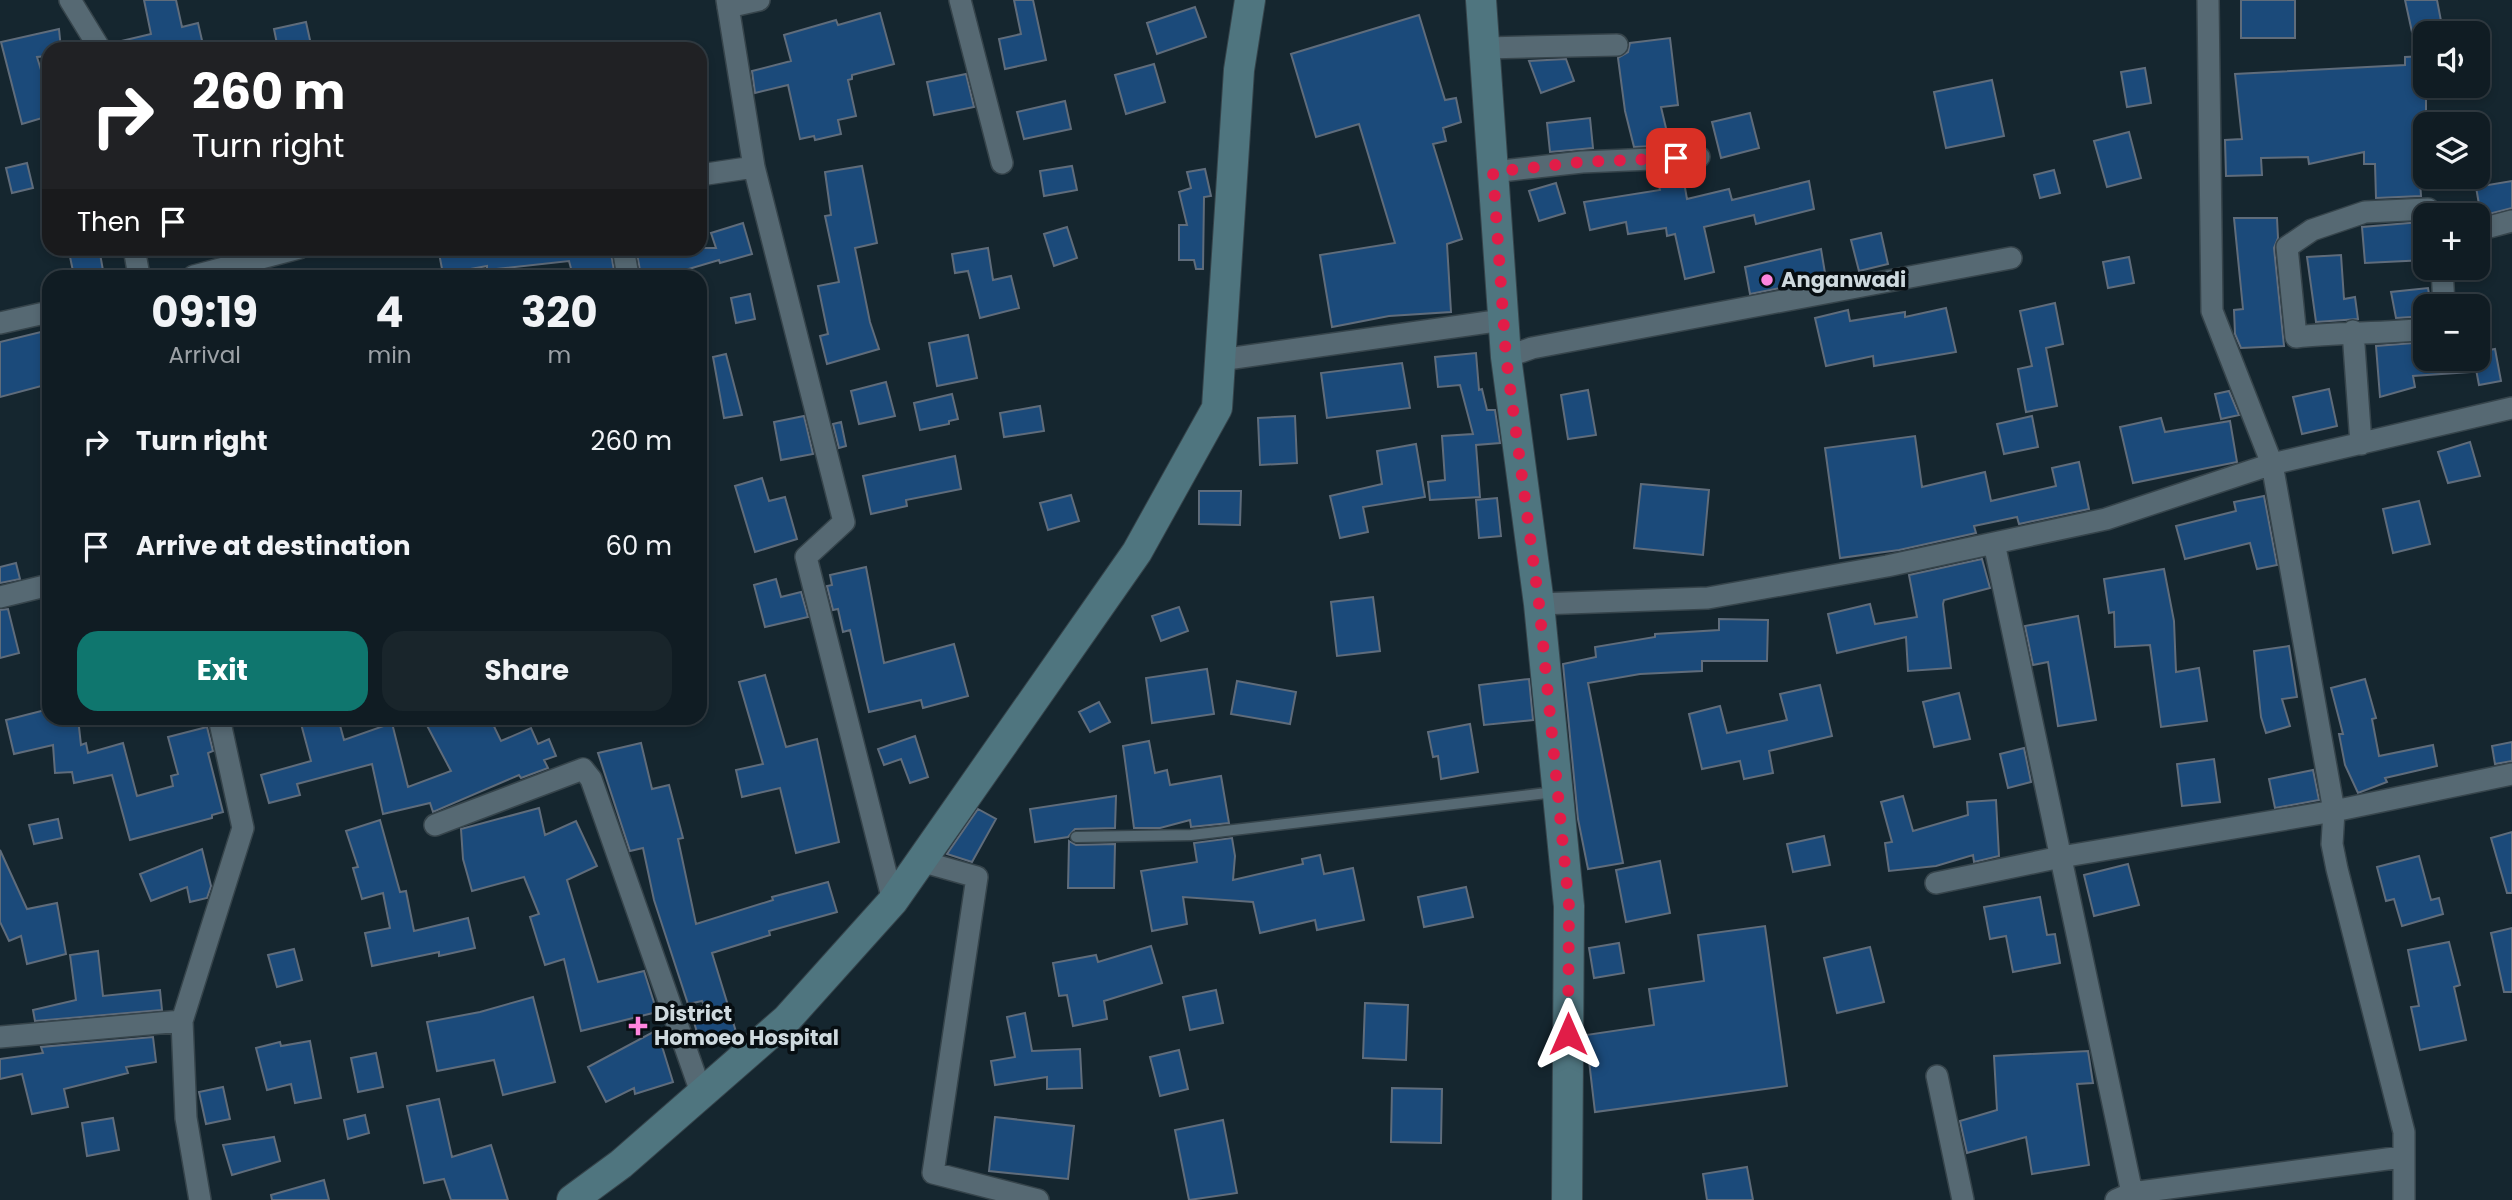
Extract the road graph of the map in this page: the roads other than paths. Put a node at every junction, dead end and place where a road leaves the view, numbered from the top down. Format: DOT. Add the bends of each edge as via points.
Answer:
graph roads {
  1 [pos="70,0"];
  2 [pos="759,0"];
  3 [pos="960,0"];
  4 [pos="1250,0"];
  5 [pos="1481,0"];
  6 [pos="2208,0"];
  7 [pos="727,3"];
  8 [pos="96,42"];
  9 [pos="1617,45"];
  10 [pos="1485,48"];
  11 [pos="1699,157"];
  12 [pos="1002,163"];
  13 [pos="754,167"];
  14 [pos="1493,172"];
  15 [pos="707,174"];
  16 [pos="2413,210"];
  17 [pos="2512,221"];
  18 [pos="2490,227"];
  19 [pos="287,256"];
  20 [pos="2011,258"];
  21 [pos="272,266"];
  22 [pos="241,270"];
  23 [pos="42,314"];
  24 [pos="1503,320"];
  25 [pos="0,323"];
  26 [pos="2413,330"];
  27 [pos="2353,331"];
  28 [pos="1506,357"];
  29 [pos="1220,360"];
  30 [pos="2512,408"];
  31 [pos="2361,444"];
  32 [pos="2273,464"];
  33 [pos="1994,543"];
  34 [pos="42,587"];
  35 [pos="0,597"];
  36 [pos="1539,604"];
  37 [pos="221,725"];
  38 [pos="2512,774"];
  39 [pos="1558,792"];
  40 [pos="2334,811"];
  41 [pos="435,825"];
  42 [pos="1076,837"];
  43 [pos="2060,856"];
  44 [pos="920,861"];
  45 [pos="1936,883"];
  46 [pos="893,901"];
  47 [pos="182,1021"];
  48 [pos="0,1037"];
  49 [pos="1937,1076"];
  50 [pos="702,1096"];
  51 [pos="2402,1157"];
  52 [pos="2124,1196"];
  53 [pos="200,1200"];
  54 [pos="572,1200"];
  55 [pos="1038,1200"];
  56 [pos="1567,1200"];
  57 [pos="1963,1200"];
  58 [pos="2404,1200"];
  1 -- 8 [label="street"];
  2 -- 7 [label="street"];
  3 -- 12 [label="street"];
  4 -- 29 [label="main road" via="1239,70"];
  5 -- 10 [label="main road"];
  6 -- 32 [label="street" via="2212,311"];
  7 -- 13 [label="street"];
  9 -- 10 [label="street"];
  10 -- 14 [label="main road"];
  11 -- 14 [label="street" via="1582,162"];
  13 -- 15 [label="street"];
  13 -- 46 [label="street" via="844,522 806,557"];
  14 -- 24 [label="main road"];
  16 -- 27 [label="street" via="2365,212 2312,230 2287,247 2295,337"];
  17 -- 18 [label="street"];
  19 -- 21 [label="street"];
  20 -- 28 [label="street" via="1532,348"];
  21 -- 22 [label="street"];
  23 -- 25 [label="street"];
  24 -- 28 [label="main road"];
  24 -- 29 [label="street"];
  26 -- 27 [label="street" via="2368,335"];
  27 -- 31 [label="street"];
  28 -- 36 [label="main road"];
  29 -- 44 [label="main road" via="1217,408 1137,552"];
  30 -- 31 [label="street"];
  31 -- 32 [label="street"];
  32 -- 33 [label="street" via="2106,519"];
  32 -- 40 [label="street"];
  33 -- 36 [label="street" via="1708,598"];
  33 -- 43 [label="street"];
  34 -- 35 [label="street"];
  36 -- 39 [label="main road"];
  37 -- 47 [label="street" via="243,828"];
  38 -- 40 [label="street"];
  39 -- 42 [label="lane" via="1191,835"];
  39 -- 56 [label="main road" via="1569,906"];
  40 -- 43 [label="street"];
  40 -- 51 [label="street" via="2332,844 2404,1132"];
  41 -- 50 [label="street" via="583,769 591,779"];
  43 -- 45 [label="street"];
  43 -- 52 [label="street"];
  44 -- 46 [label="main road"];
  44 -- 55 [label="street" via="977,877 933,1173"];
  46 -- 50 [label="main road" via="787,1019"];
  47 -- 48 [label="street"];
  47 -- 53 [label="street" via="186,1118"];
  49 -- 57 [label="street"];
  50 -- 54 [label="main road"];
  51 -- 52 [label="street"];
  51 -- 58 [label="street"];
}
